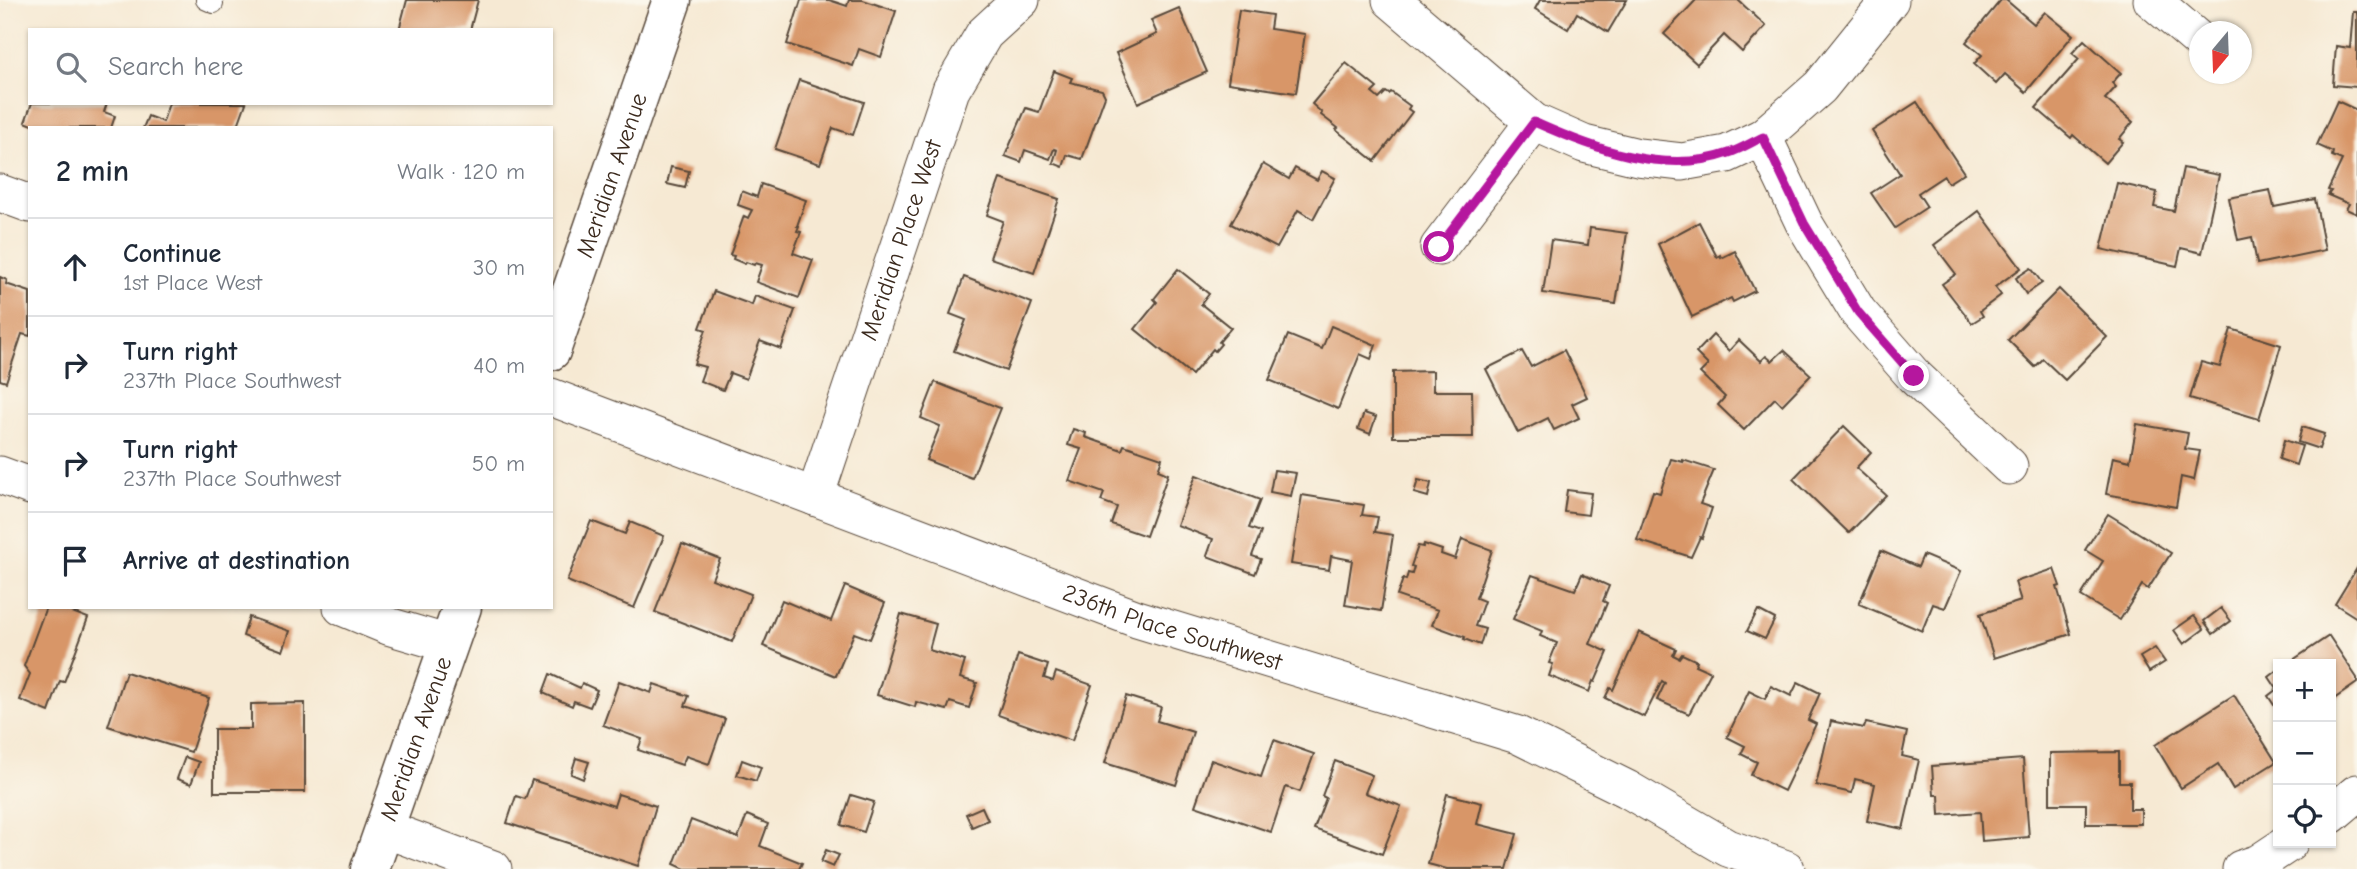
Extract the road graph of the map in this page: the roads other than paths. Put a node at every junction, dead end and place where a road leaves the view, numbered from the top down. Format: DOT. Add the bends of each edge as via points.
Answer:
graph roads {
  1 [pos="672,0"];
  2 [pos="1021,0"];
  3 [pos="1391,0"];
  4 [pos="1890,0"];
  5 [pos="2151,0"];
  6 [pos="2189,32"];
  7 [pos="1534,122"];
  8 [pos="1763,137"];
  9 [pos="0,192"];
  10 [pos="28,203"];
  11 [pos="1439,247"];
  12 [pos="553,345"];
  13 [pos="553,398"];
  14 [pos="2009,466"];
  15 [pos="0,475"];
  16 [pos="28,485"];
  17 [pos="814,497"];
  18 [pos="347,609"];
  19 [pos="461,609"];
  20 [pos="449,644"];
  21 [pos="2357,793"];
  22 [pos="2336,811"];
  23 [pos="385,829"];
  24 [pos="2282,848"];
  25 [pos="1724,859"];
  26 [pos="2254,867"];
  27 [pos="370,869"];
  28 [pos="493,869"];
  29 [pos="1786,869"];
  1 -- 12 [label="main road, Meridian Avenue"];
  2 -- 17 [label="street, Meridian Place West" via="984,34 951,90"];
  3 -- 7 [label="street"];
  4 -- 8 [label="street" via="1820,87"];
  5 -- 6 [label="street"];
  7 -- 8 [label="street" via="1584,144 1682,162 1727,154"];
  7 -- 11 [label="street"];
  8 -- 14 [label="street" via="1804,223 1858,312 1914,376"];
  9 -- 10 [label="street"];
  13 -- 17 [label="street, 236th Place Southwest"];
  15 -- 16 [label="street"];
  17 -- 25 [label="street, 236th Place Southwest" via="1137,619 1518,735 1627,789"];
  18 -- 20 [label="street"];
  19 -- 20 [label="main road, Meridian Avenue"];
  20 -- 23 [label="main road, Meridian Avenue"];
  21 -- 22 [label="street"];
  23 -- 27 [label="main road, Meridian Avenue"];
  23 -- 28 [label="street"];
  24 -- 26 [label="street"];
  25 -- 29 [label="street, 236th Place Southwest"];
}
